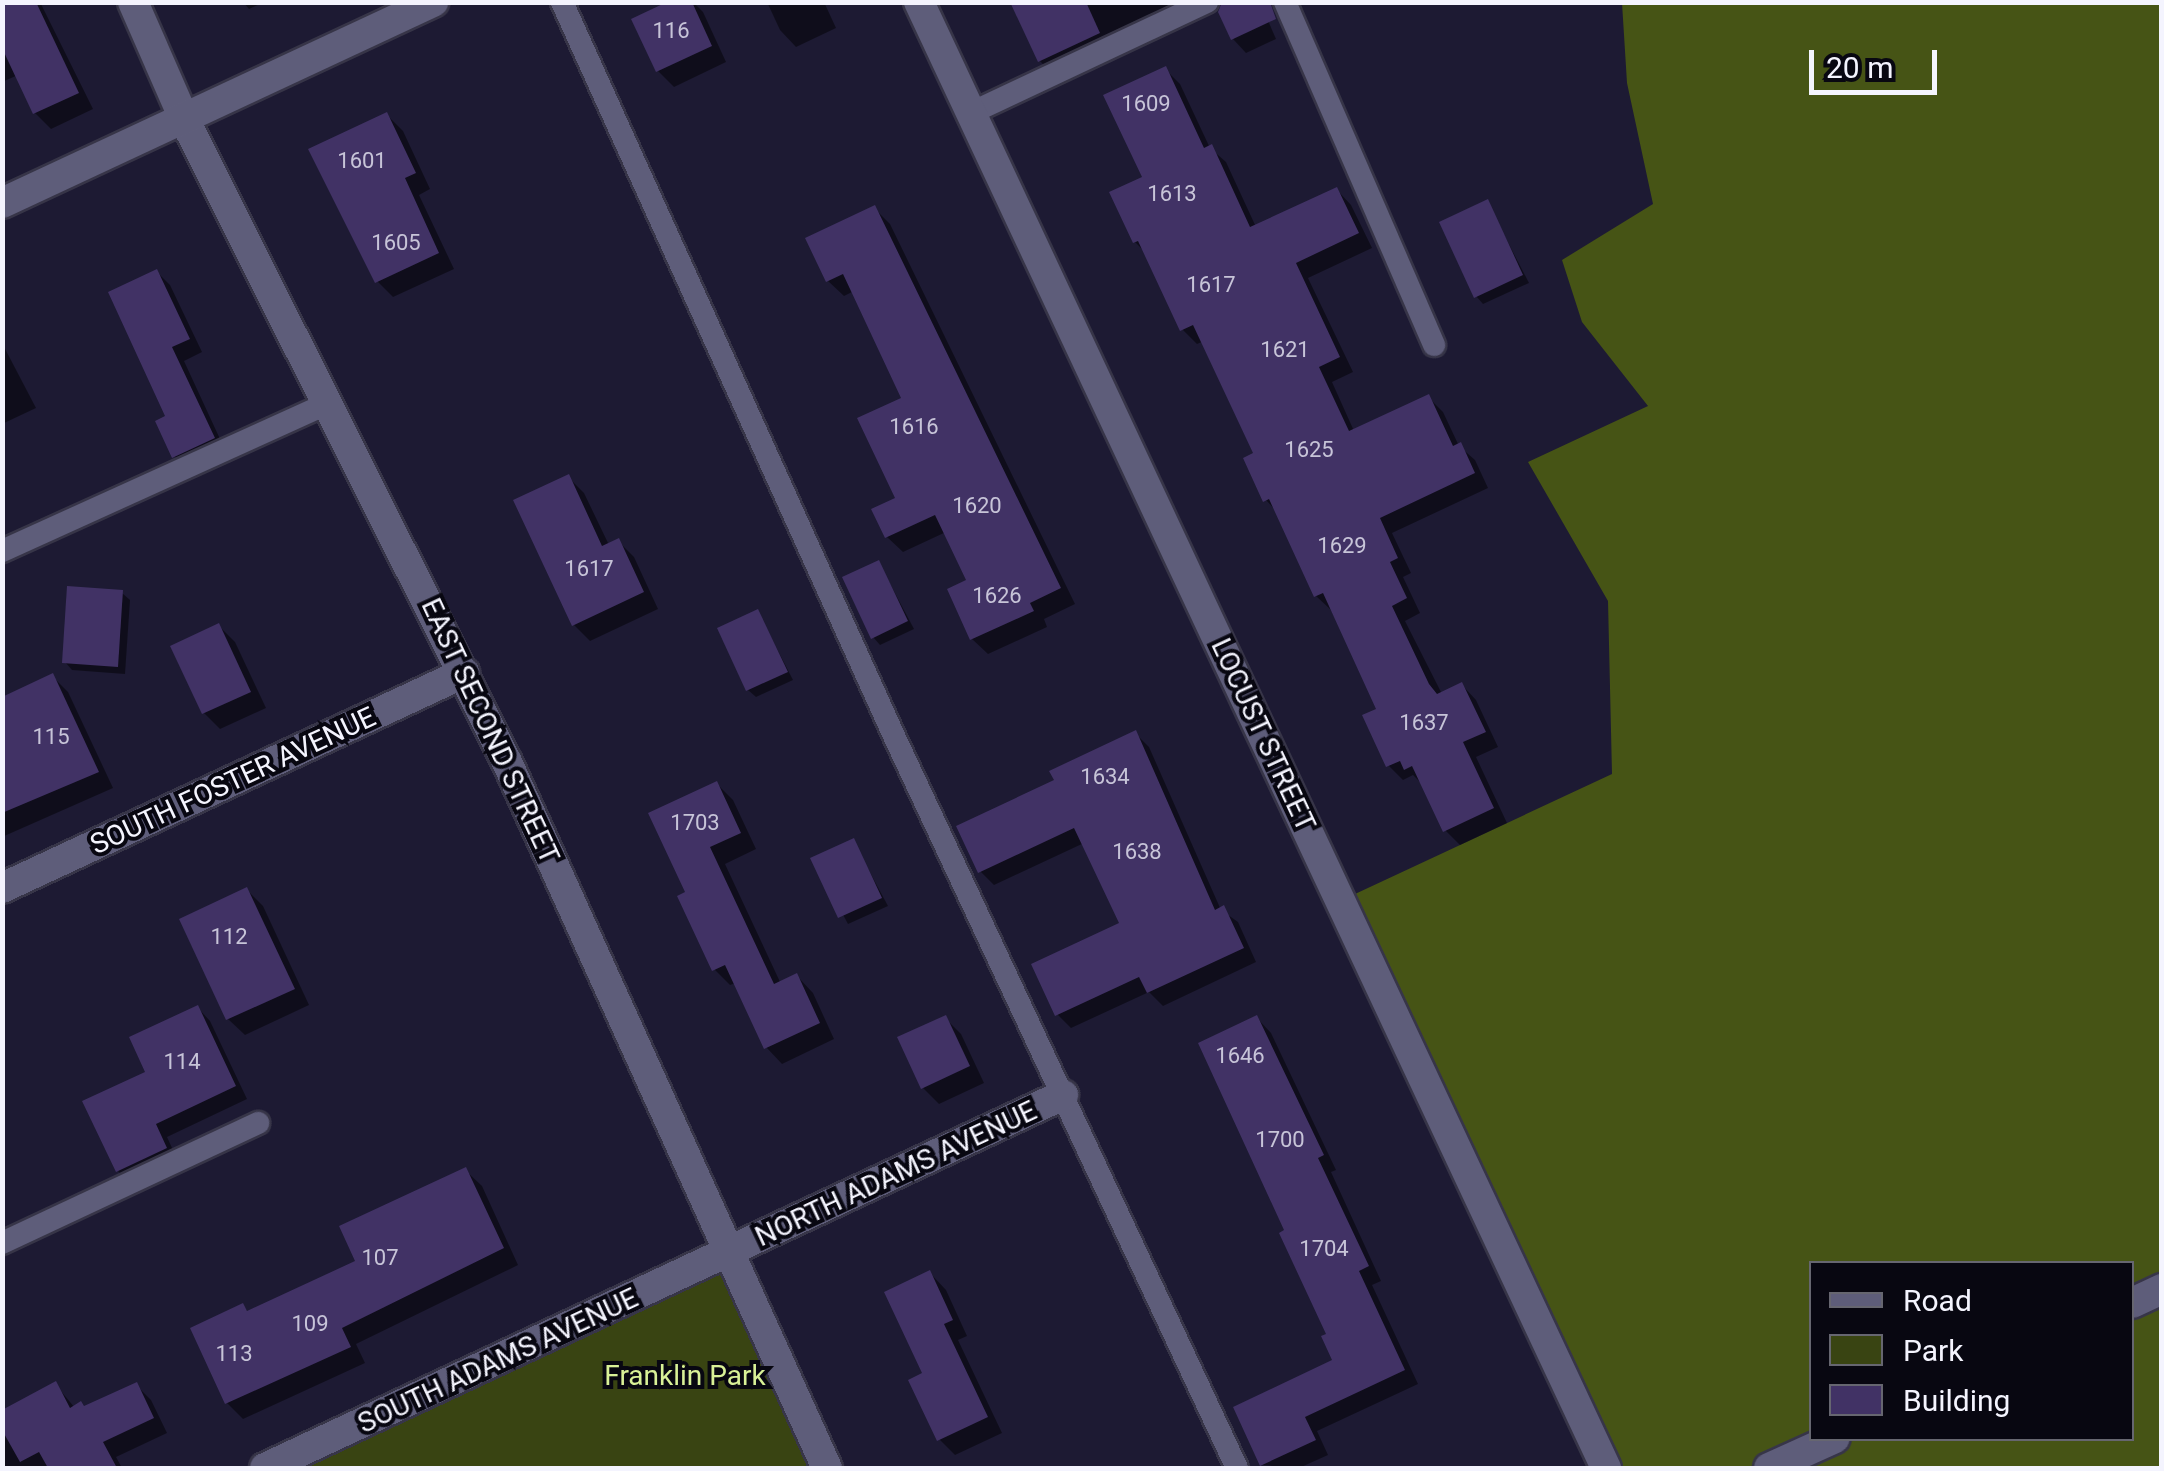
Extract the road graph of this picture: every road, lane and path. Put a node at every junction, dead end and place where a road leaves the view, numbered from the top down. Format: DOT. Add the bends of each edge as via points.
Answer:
graph roads {
  1 [pos="133,2"];
  2 [pos="433,2"];
  3 [pos="562,2"];
  4 [pos="919,2"];
  5 [pos="1208,2"];
  6 [pos="1285,2"];
  7 [pos="970,113"];
  8 [pos="184,119"];
  9 [pos="2,203"];
  10 [pos="1434,345"];
  11 [pos="329,402"];
  12 [pos="2,551"];
  13 [pos="464,674"];
  14 [pos="2,888"];
  15 [pos="1062,1095"];
  16 [pos="258,1123"];
  17 [pos="2,1243"];
  18 [pos="730,1252"];
  19 [pos="2162,1289"];
  20 [pos="2134,1302"];
  21 [pos="1828,1441"];
  22 [pos="265,1468"];
  23 [pos="828,1468"];
  24 [pos="1237,1468"];
  25 [pos="1606,1468"];
  26 [pos="1769,1468"];
  1 -- 8 [label="street, EAST SECOND STREET"];
  2 -- 8 [label="street"];
  3 -- 15 [label="lane"];
  4 -- 7 [label="street, LOCUST STREET"];
  5 -- 7 [label="lane"];
  6 -- 10 [label="lane"];
  7 -- 25 [label="street, LOCUST STREET"];
  8 -- 9 [label="street"];
  8 -- 11 [label="street, EAST SECOND STREET"];
  11 -- 12 [label="lane"];
  11 -- 13 [label="street, EAST SECOND STREET"];
  13 -- 14 [label="street, SOUTH FOSTER AVENUE"];
  13 -- 18 [label="street, EAST SECOND STREET"];
  15 -- 18 [label="street, NORTH ADAMS AVENUE"];
  15 -- 24 [label="lane"];
  16 -- 17 [label="lane"];
  18 -- 22 [label="street, SOUTH ADAMS AVENUE"];
  18 -- 23 [label="street, EAST SECOND STREET"];
  19 -- 20 [label="street"];
  21 -- 26 [label="street"];
}
